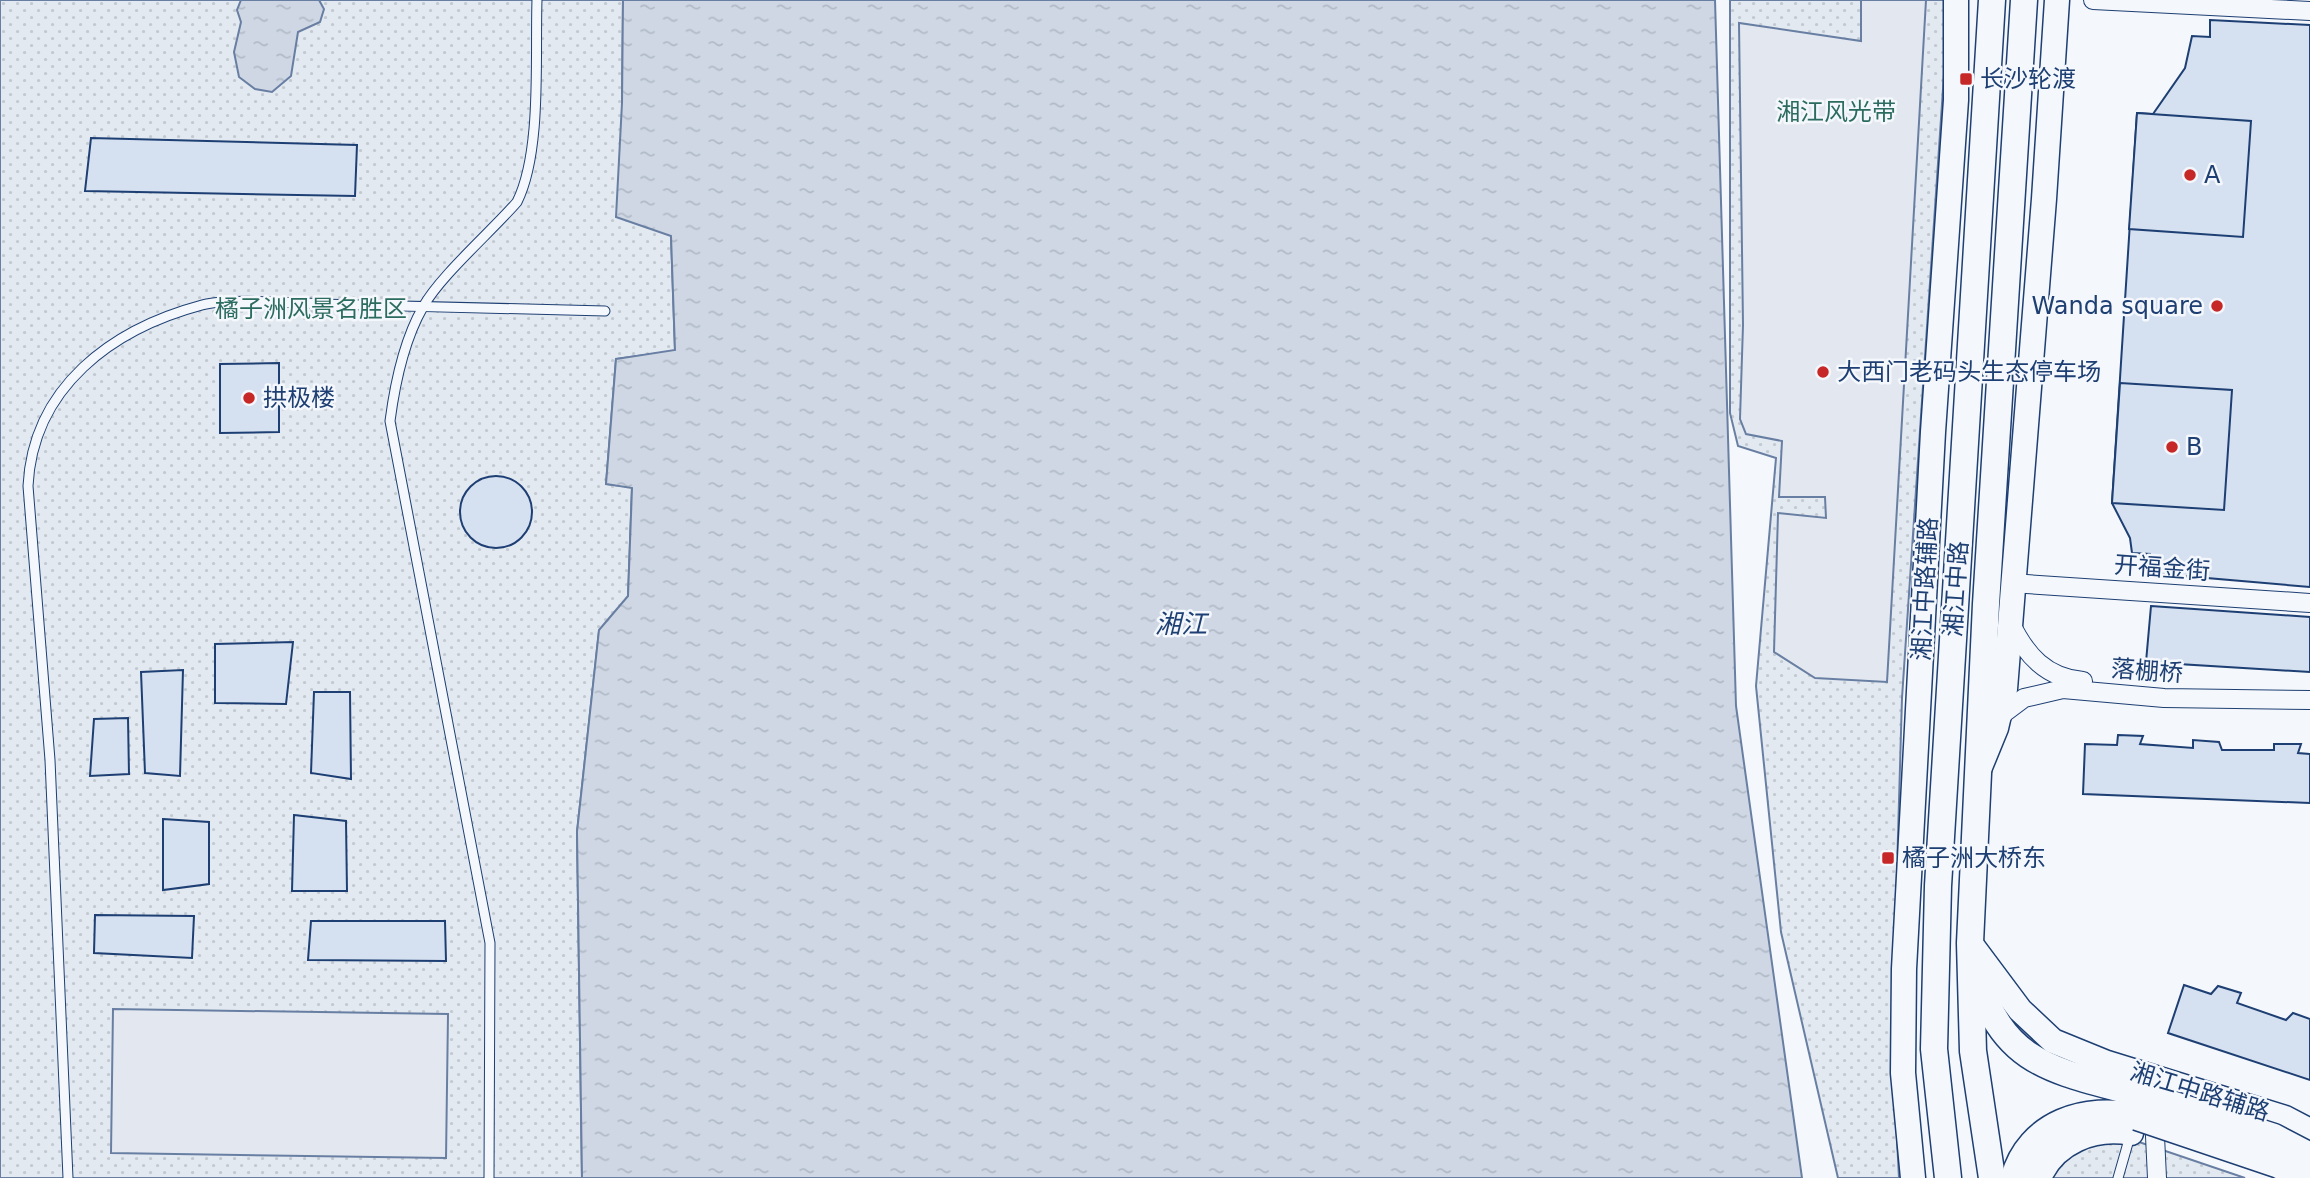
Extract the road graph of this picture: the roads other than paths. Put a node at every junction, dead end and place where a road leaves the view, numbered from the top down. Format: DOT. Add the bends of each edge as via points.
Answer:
graph roads {
  1 [pos="537,0"];
  2 [pos="1955,0"];
  3 [pos="1992,0"];
  4 [pos="2024,0"];
  5 [pos="2057,0"];
  6 [pos="2093,0"];
  7 [pos="2310,11"];
  8 [pos="423,306"];
  9 [pos="606,312"];
  10 [pos="2011,583"];
  11 [pos="2310,603"];
  12 [pos="2009,620"];
  13 [pos="2310,698"];
  14 [pos="1996,728"];
  15 [pos="1978,774"];
  16 [pos="1970,943"];
  17 [pos="2141,1105"];
  18 [pos="2310,1131"];
  19 [pos="2310,1156"];
  20 [pos="68,1178"];
  21 [pos="489,1178"];
  22 [pos="1913,1178"];
  23 [pos="1948,1178"];
  24 [pos="1992,1178"];
  25 [pos="2014,1178"];
  26 [pos="2039,1178"];
  27 [pos="2118,1178"];
  28 [pos="2157,1178"];
  29 [pos="2302,1178"];
  1 -- 8 [label="lane" via="534,117 522,193"];
  2 -- 22 [label="street, 湘江中路辅路" via="1956,100 1904,969 1903,1073"];
  3 -- 23 [label="main road, 湘江中路" via="1938,886 1934,1049"];
  4 -- 15 [label="main road, 湘江中路"];
  5 -- 10 [label="street, 湘江中路"];
  6 -- 7 [label="street"];
  8 -- 9 [label="lane"];
  8 -- 20 [label="lane" via="205,304 158,318 73,376 49,406 37,431 28,486 50,760"];
  8 -- 21 [label="lane" via="405,351 390,421 490,943"];
  10 -- 11 [label="street, 开福金街"];
  10 -- 12 [label="street, 湘江中路"];
  12 -- 13 [label="street, 落棚桥" via="2028,654 2064,678"];
  12 -- 14 [label="street, 湘江中路" via="2005,690"];
  13 -- 14 [label="street, 落棚桥" via="2164,698 2063,690 2024,698 2004,713"];
  14 -- 15 [label="street, 湘江中路"];
  15 -- 16 [label="main road, 湘江中路"];
  16 -- 17 [label="main road" via="1993,1018 2020,1052"];
  16 -- 24 [label="main road, 湘江中路" via="1973,1051"];
  17 -- 18 [label="street, 湘江中路辅路" via="2285,1118"];
  17 -- 19 [label="main road, bridge" via="2274,1137"];
  17 -- 25 [label="main road" via="2099,1111 2050,1128 2036,1141"];
  17 -- 26 [label="street, 湘江中路辅路" via="2106,1130 2079,1138 2056,1153"];
  17 -- 27 [label="lane"];
  17 -- 28 [label="street"];
  17 -- 29 [label="main road, bridge"];
}
